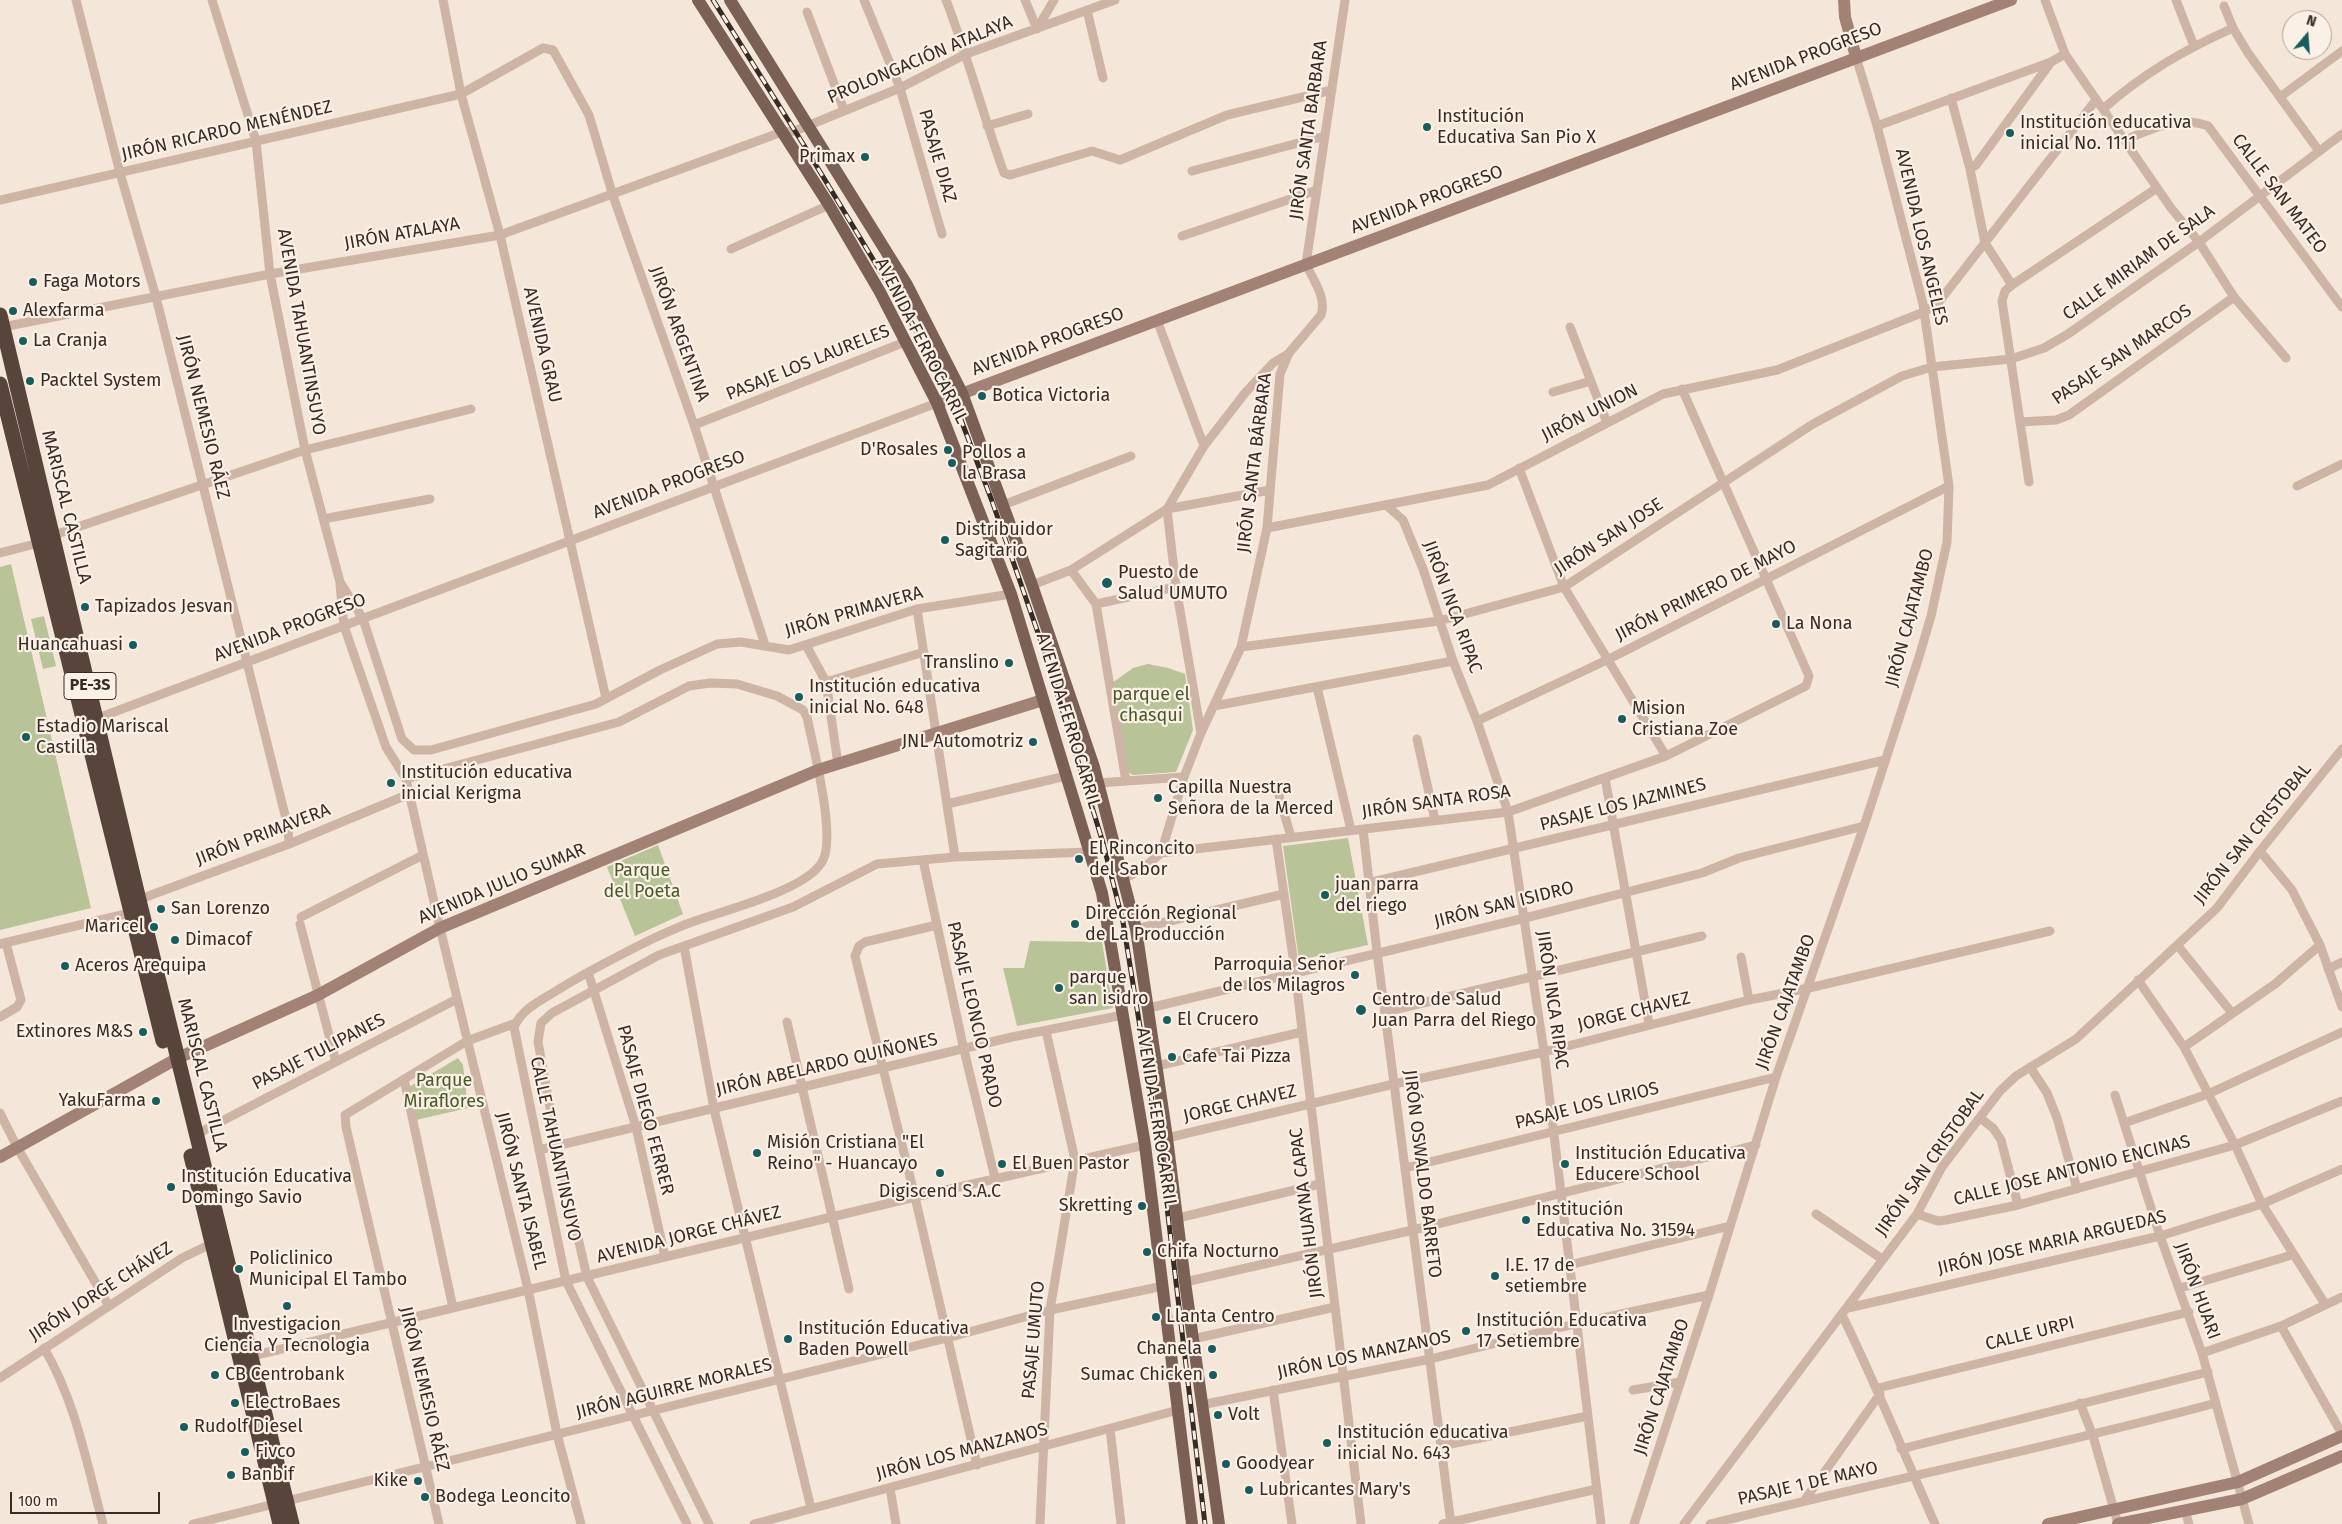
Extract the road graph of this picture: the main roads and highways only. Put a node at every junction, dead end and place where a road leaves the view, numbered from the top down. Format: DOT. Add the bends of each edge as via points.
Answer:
graph roads {
  1 [pos="698,0"];
  2 [pos="730,0"];
  3 [pos="1,318"];
  4 [pos="0,384"];
  5 [pos="135,907"];
  6 [pos="174,1060"];
  7 [pos="218,1242"];
  8 [pos="281,1503"];
  9 [pos="280,1524"];
  10 [pos="292,1524"];
  11 [pos="1192,1524"];
  12 [pos="1219,1524"];
  1 -- 11 [label="main road, AVENIDA FERROCARRIL" via="788,132 880,292 937,403 1011,594 1102,893 1145,1145"];
  2 -- 12 [label="main road, AVENIDA FERROCARRIL" via="907,285 962,393 1032,585 1098,783 1136,929 1149,1008"];
  3 -- 5 [label="highway, MARISCAL CASTILLA / PE-3S" via="98,718"];
  4 -- 5 [label="highway, PE-3S"];
  5 -- 6 [label="highway, PE-3S"];
  6 -- 7 [label="highway, MARISCAL CASTILLA / PE-3S"];
  6 -- 7 [label="highway, MARISCAL CASTILLA / PE-3S" via="197,1134"];
  7 -- 8 [label="highway, MARISCAL CASTILLA / PE-3S"];
  8 -- 9 [label="highway, MARISCAL CASTILLA / PE-3S"];
  8 -- 10 [label="highway, MARISCAL CASTILLA / PE-3S"];
}
